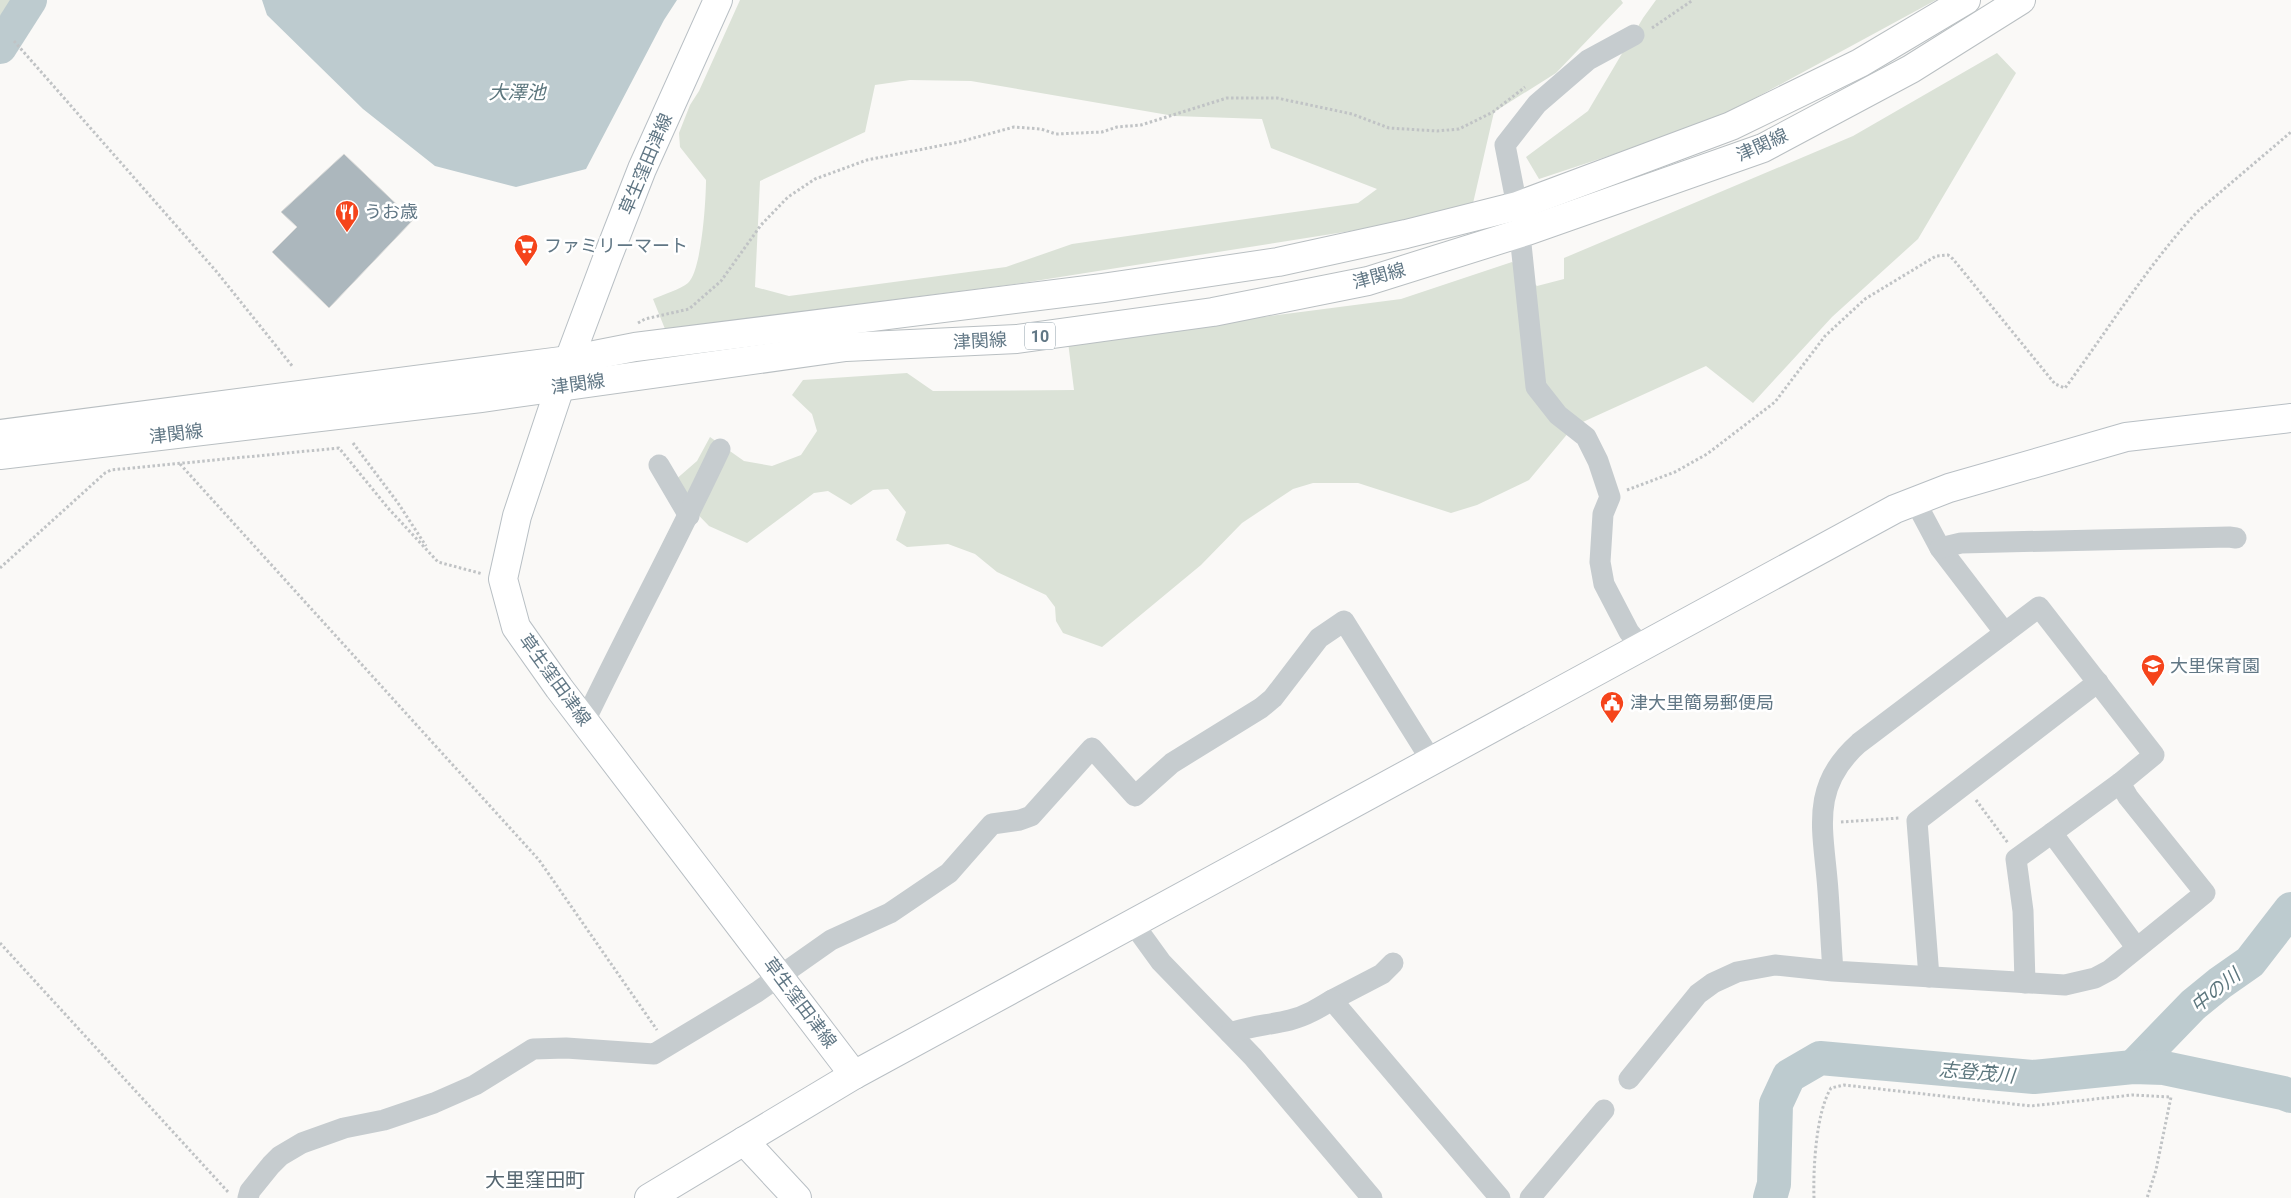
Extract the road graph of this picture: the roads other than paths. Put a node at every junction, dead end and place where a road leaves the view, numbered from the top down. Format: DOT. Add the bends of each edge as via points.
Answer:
graph roads {
  1 [pos="718,0"];
  2 [pos="1966,0"];
  3 [pos="2021,0"];
  4 [pos="1634,35"];
  5 [pos="1517,206"];
  6 [pos="1520,233"];
  7 [pos="569,360"];
  8 [pos="561,386"];
  9 [pos="2291,418"];
  10 [pos="0,434"];
  11 [pos="720,449"];
  12 [pos="0,455"];
  13 [pos="658,464"];
  14 [pos="1915,501"];
  15 [pos="689,516"];
  16 [pos="2236,538"];
  17 [pos="1940,548"];
  18 [pos="2005,632"];
  19 [pos="1641,646"];
  20 [pos="2098,682"];
  21 [pos="585,721"];
  22 [pos="1431,760"];
  23 [pos="2120,782"];
  24 [pos="2052,833"];
  25 [pos="1132,922"];
  26 [pos="2136,947"];
  27 [pos="1393,963"];
  28 [pos="1833,971"];
  29 [pos="780,976"];
  30 [pos="1929,977"];
  31 [pos="2025,983"];
  32 [pos="1332,1000"];
  33 [pos="1230,1033"];
  34 [pos="854,1075"];
  35 [pos="1629,1079"];
  36 [pos="1604,1110"];
  37 [pos="744,1141"];
  38 [pos="240,1196"];
  39 [pos="649,1198"];
  40 [pos="797,1198"];
  41 [pos="1372,1198"];
  42 [pos="1500,1198"];
  43 [pos="1530,1198"];
  1 -- 7 [label="main road, 草生窪田津線" via="642,169"];
  2 -- 5 [label="main road, 津関線 / 10" via="1860,63 1731,126"];
  3 -- 6 [label="main road, 津関線 / 10" via="1911,69 1762,148"];
  4 -- 5 [label="street" via="1588,60 1537,104 1505,145"];
  5 -- 6 [label="street"];
  5 -- 7 [label="main road, 津関線 / 10" via="1278,262 1103,288 635,347"];
  6 -- 8 [label="main road, 津関線 / 10" via="1368,280 1213,312 1017,339 846,347"];
  6 -- 19 [label="street" via="1536,387 1558,414 1586,437 1598,461 1610,497 1603,514 1600,562 1604,584 1629,632"];
  7 -- 8 [label="main road, 草生窪田津線"];
  7 -- 10 [label="main road, 津関線 / 10"];
  8 -- 12 [label="main road, 津関線 / 10" via="346,415"];
  8 -- 21 [label="main road, 草生窪田津線" via="517,516 503,579 516,627"];
  9 -- 14 [label="main road" via="2126,437 1949,488"];
  11 -- 15 [label="street"];
  13 -- 15 [label="street"];
  14 -- 17 [label="street"];
  14 -- 19 [label="main road" via="1820,548"];
  15 -- 21 [label="street" via="627,632"];
  16 -- 17 [label="street" via="1961,543"];
  17 -- 18 [label="street"];
  18 -- 20 [label="street" via="2040,607"];
  18 -- 28 [label="street" via="1847,754 1836,769 1822,809"];
  19 -- 22 [label="main road"];
  20 -- 23 [label="street" via="2154,755"];
  20 -- 30 [label="street" via="1917,820"];
  21 -- 29 [label="main road, 草生窪田津線"];
  22 -- 25 [label="main road"];
  22 -- 29 [label="street" via="1344,621 1319,638 1273,698 1172,763 1135,796 1092,748 1031,816 992,824 949,873 890,914 831,940"];
  23 -- 24 [label="street"];
  23 -- 26 [label="street" via="2128,797 2205,894"];
  24 -- 26 [label="street"];
  24 -- 31 [label="street" via="2016,859"];
  25 -- 33 [label="street" via="1160,962"];
  25 -- 34 [label="main road"];
  26 -- 31 [label="street" via="2110,970 2095,978 2065,985"];
  27 -- 32 [label="street" via="1382,974"];
  28 -- 30 [label="street"];
  28 -- 35 [label="street" via="1775,965 1738,972 1713,983 1684,1009"];
  29 -- 34 [label="main road, 草生窪田津線"];
  29 -- 38 [label="street" via="654,1054 533,1049 475,1085 434,1103 302,1143 275,1161 250,1191"];
  30 -- 31 [label="street"];
  32 -- 33 [label="street" via="1291,1020 1249,1026"];
  32 -- 42 [label="street"];
  33 -- 41 [label="street"];
  34 -- 37 [label="main road"];
  36 -- 43 [label="street"];
  37 -- 39 [label="main road"];
  37 -- 40 [label="main road"];
}
